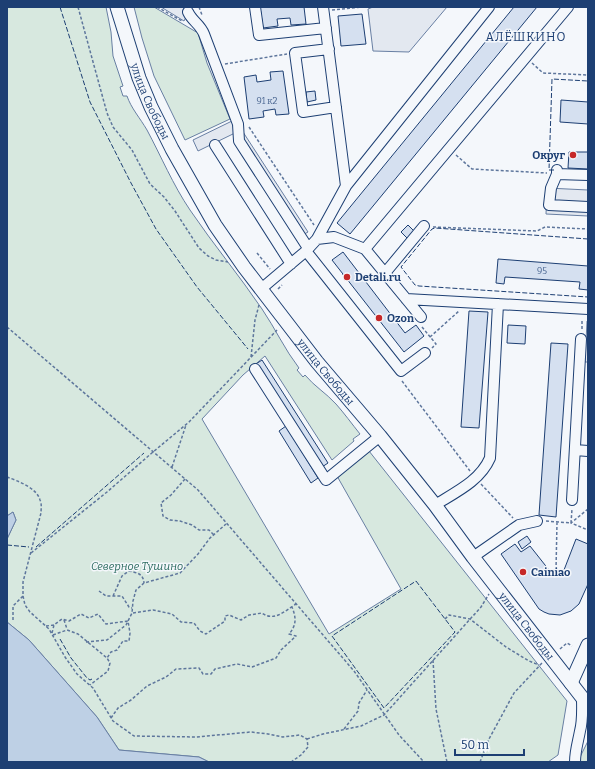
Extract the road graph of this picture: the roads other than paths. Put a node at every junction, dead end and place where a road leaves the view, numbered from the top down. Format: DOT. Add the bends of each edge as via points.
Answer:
graph roads {
  1 [pos="117,7"];
  2 [pos="256,7"];
  3 [pos="489,7"];
  4 [pos="568,7"];
  5 [pos="323,9"];
  6 [pos="188,12"];
  7 [pos="326,28"];
  8 [pos="329,49"];
  9 [pos="336,107"];
  10 [pos="215,145"];
  11 [pos="588,175"];
  12 [pos="346,186"];
  13 [pos="588,207"];
  14 [pos="424,226"];
  15 [pos="318,235"];
  16 [pos="307,249"];
  17 [pos="365,249"];
  18 [pos="291,264"];
  19 [pos="385,272"];
  20 [pos="261,289"];
  21 [pos="406,299"];
  22 [pos="498,304"];
  23 [pos="585,309"];
  24 [pos="421,318"];
  25 [pos="581,339"];
  26 [pos="425,353"];
  27 [pos="255,369"];
  28 [pos="380,436"];
  29 [pos="575,450"];
  30 [pos="588,451"];
  31 [pos="572,500"];
  32 [pos="435,505"];
  33 [pos="536,521"];
  34 [pos="473,557"];
  35 [pos="588,645"];
  36 [pos="571,683"];
  37 [pos="585,701"];
  38 [pos="575,762"];
  1 -- 20 [label="main road, улица Свободы" via="138,78 172,149 215,225"];
  2 -- 7 [label="lane" via="259,35"];
  3 -- 12 [label="lane"];
  4 -- 17 [label="lane"];
  5 -- 7 [label="lane"];
  6 -- 16 [label="lane" via="204,34 238,124 239,141"];
  7 -- 8 [label="lane"];
  8 -- 9 [label="lane"];
  8 -- 9 [label="lane" via="294,53 303,112"];
  9 -- 12 [label="lane"];
  10 -- 18 [label="lane"];
  11 -- 13 [label="lane" via="557,172 551,188 549,205"];
  12 -- 15 [label="lane"];
  14 -- 19 [label="lane"];
  15 -- 16 [label="lane"];
  15 -- 17 [label="lane" via="334,237"];
  16 -- 18 [label="lane"];
  16 -- 26 [label="lane" via="401,371"];
  17 -- 19 [label="lane"];
  18 -- 20 [label="lane"];
  19 -- 21 [label="lane"];
  20 -- 28 [label="main road, улица Свободы" via="317,362"];
  21 -- 22 [label="lane"];
  21 -- 24 [label="lane"];
  22 -- 23 [label="lane"];
  22 -- 32 [label="lane" via="490,458 486,468 476,479"];
  25 -- 29 [label="lane"];
  27 -- 28 [label="lane" via="326,480"];
  28 -- 32 [label="main road, улица Свободы"];
  29 -- 30 [label="lane"];
  29 -- 31 [label="lane"];
  32 -- 34 [label="main road, улица Свободы"];
  33 -- 34 [label="lane" via="519,525"];
  34 -- 36 [label="main road, улица Свободы"];
  35 -- 36 [label="main road"];
  36 -- 37 [label="main road, улица Свободы"];
  37 -- 38 [label="lane"];
}
